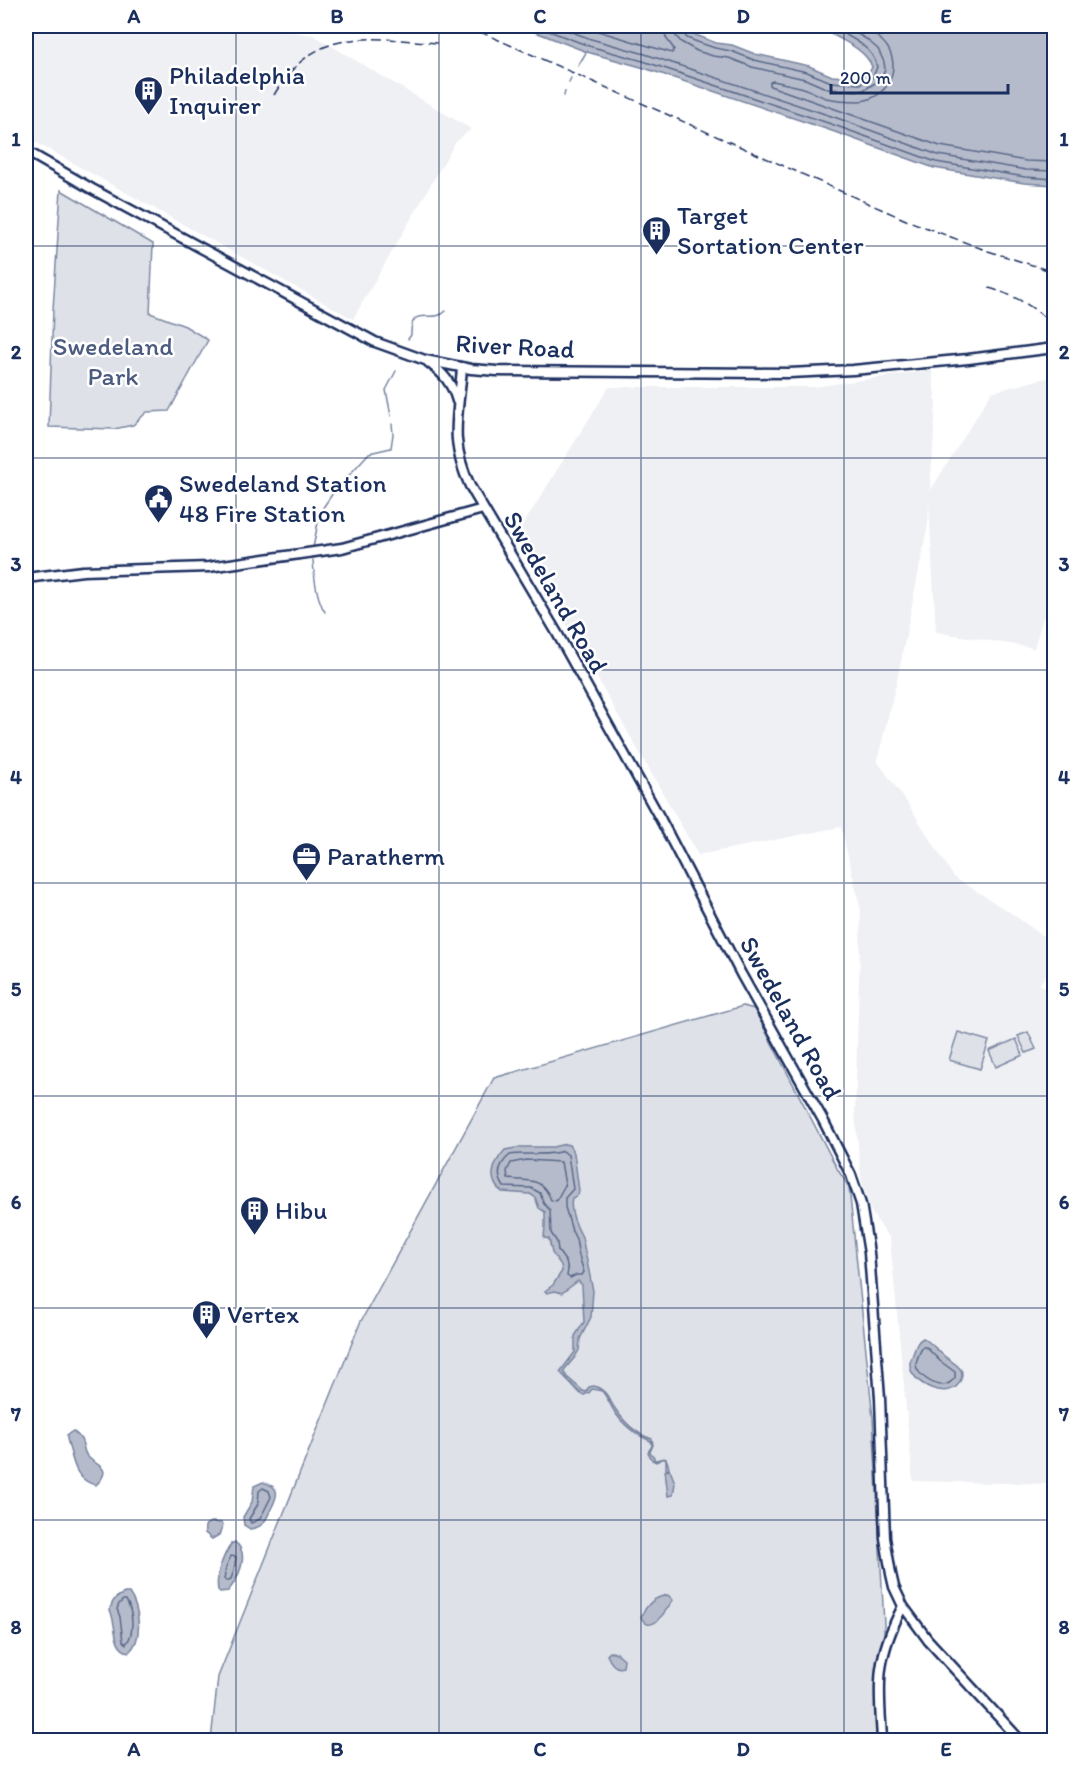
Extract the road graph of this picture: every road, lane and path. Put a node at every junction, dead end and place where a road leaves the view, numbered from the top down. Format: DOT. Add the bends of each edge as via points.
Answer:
graph roads {
  1 [pos="26,150"];
  2 [pos="1054,348"];
  3 [pos="425,360"];
  4 [pos="462,367"];
  5 [pos="458,404"];
  6 [pos="483,509"];
  7 [pos="26,578"];
  8 [pos="903,1606"];
  9 [pos="882,1740"];
  10 [pos="1020,1740"];
  1 -- 3 [label="main road, River Road" via="351,331"];
  2 -- 4 [label="main road, River Road" via="853,370 789,373 497,371"];
  3 -- 4 [label="main road, River Road"];
  3 -- 5 [label="main road" via="447,378"];
  4 -- 5 [label="main road, Swedeland Road"];
  5 -- 6 [label="main road, Swedeland Road" via="460,460"];
  6 -- 7 [label="main road" via="342,548 209,567 83,571"];
  6 -- 8 [label="main road, Swedeland Road" via="661,820 858,1191 869,1253 885,1538 891,1574"];
  8 -- 9 [label="main road" via="882,1667"];
  8 -- 10 [label="main road, Swedeland Road" via="928,1640"];
}
